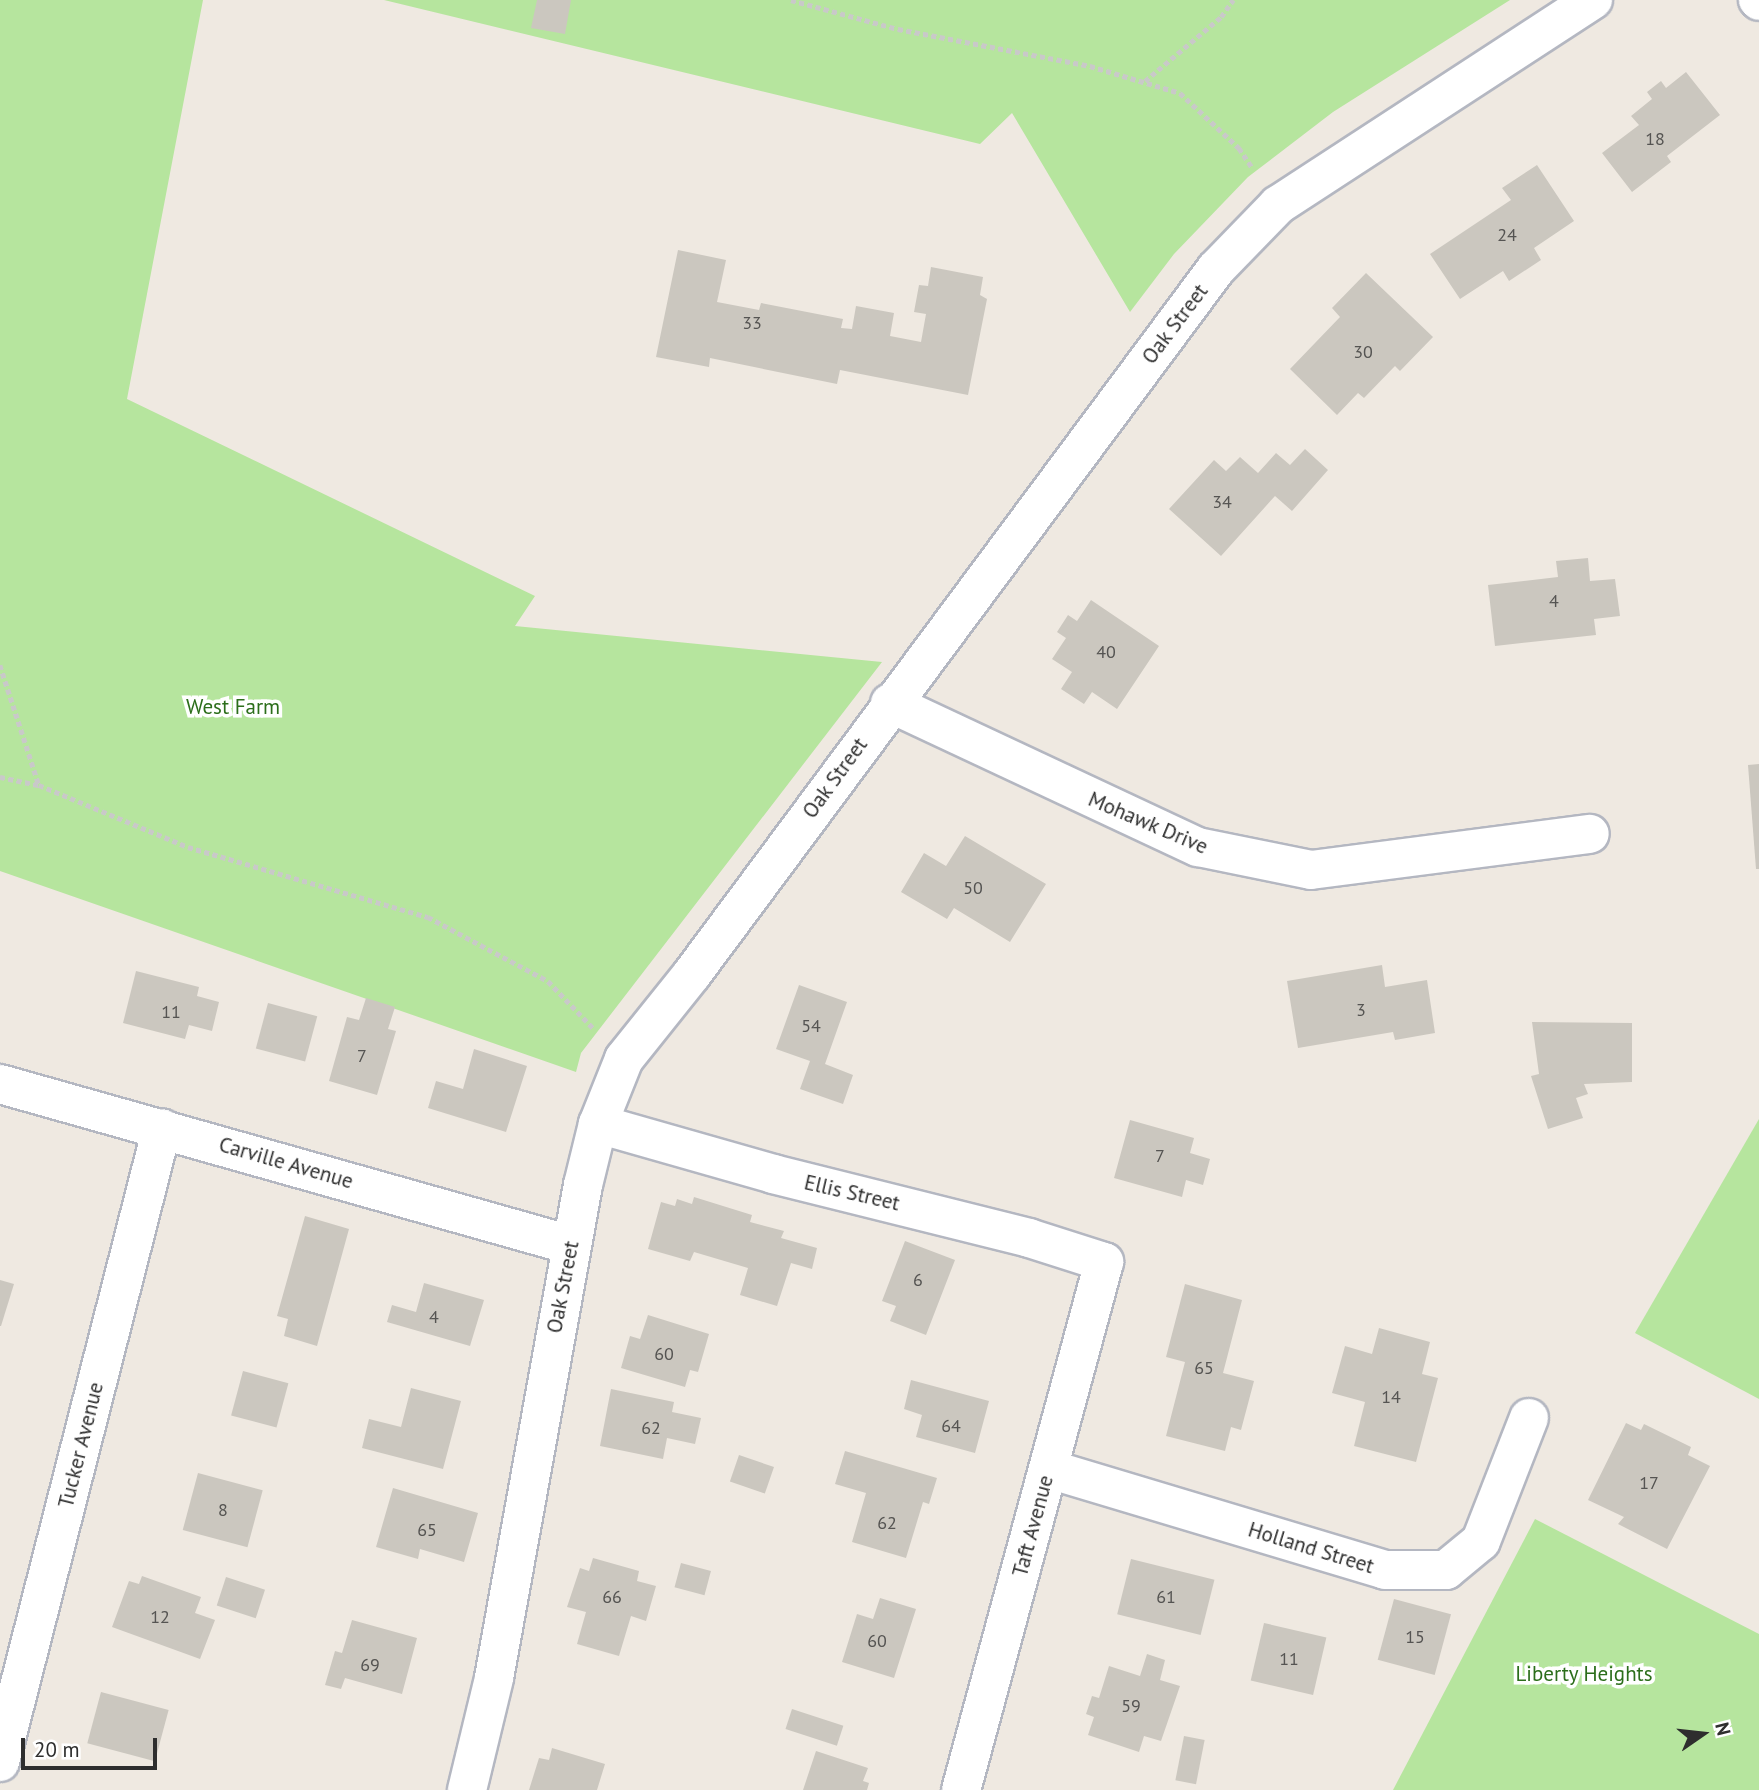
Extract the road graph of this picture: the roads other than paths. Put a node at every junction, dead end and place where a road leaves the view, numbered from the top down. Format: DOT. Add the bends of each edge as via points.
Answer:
graph roads {
  1 [pos="1593,0"];
  2 [pos="890,703"];
  3 [pos="1590,834"];
  4 [pos="0,1084"];
  5 [pos="598,1124"];
  6 [pos="162,1128"];
  7 [pos="571,1245"];
  8 [pos="1104,1262"];
  9 [pos="1529,1418"];
  10 [pos="1049,1469"];
  11 [pos="0,1762"];
  12 [pos="467,1790"];
  13 [pos="961,1790"];
  1 -- 2 [label="street, Oak Street" via="1279,205 1216,269"];
  2 -- 3 [label="street, Mohawk Drive" via="1198,847 1311,870"];
  2 -- 5 [label="street, Oak Street" via="692,974 624,1059"];
  4 -- 6 [label="street, Carville Avenue"];
  5 -- 7 [label="street, Oak Street"];
  5 -- 8 [label="street, Ellis Street"];
  6 -- 7 [label="street, Carville Avenue"];
  6 -- 11 [label="street, Tucker Avenue"];
  7 -- 12 [label="street, Oak Street" via="494,1678"];
  8 -- 10 [label="street, Taft Avenue"];
  9 -- 10 [label="street, Holland Street" via="1481,1541 1446,1570 1385,1570"];
  10 -- 13 [label="street, Taft Avenue"];
}
